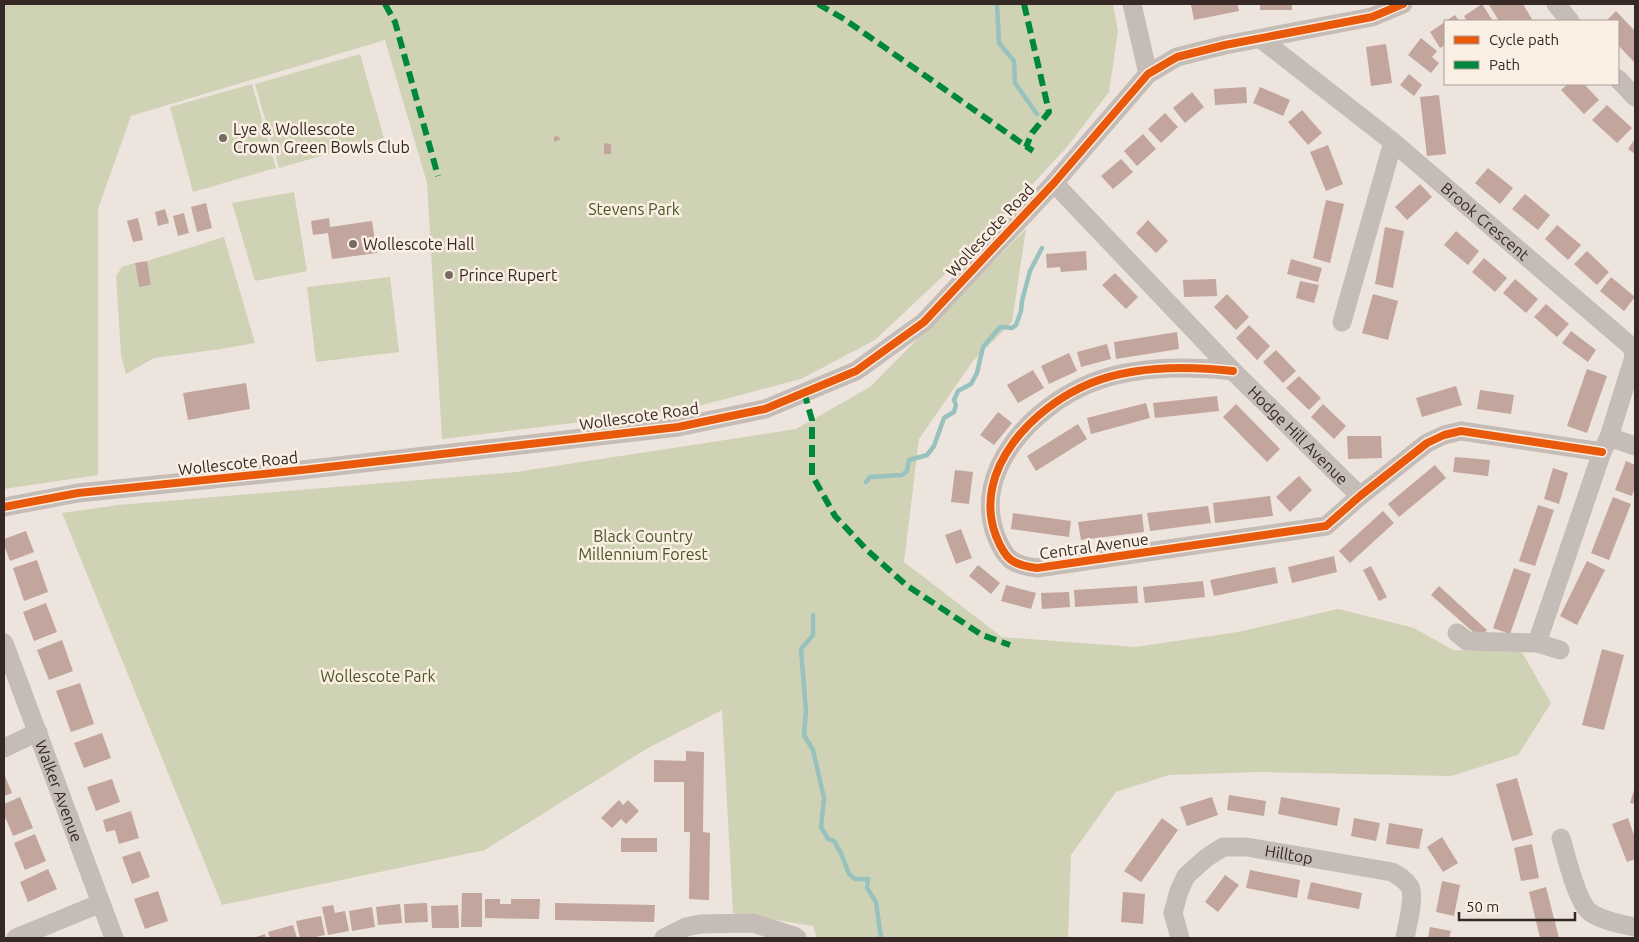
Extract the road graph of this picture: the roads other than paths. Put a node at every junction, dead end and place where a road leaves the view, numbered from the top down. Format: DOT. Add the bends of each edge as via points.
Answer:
graph roads {
  1 [pos="1149,4"];
  2 [pos="1403,4"];
  3 [pos="1556,4"];
  4 [pos="1133,12"];
  5 [pos="1569,20"];
  6 [pos="1260,39"];
  7 [pos="1148,74"];
  8 [pos="1619,80"];
  9 [pos="1635,97"];
  10 [pos="1393,142"];
  11 [pos="1054,182"];
  12 [pos="1342,322"];
  13 [pos="1233,371"];
  14 [pos="1605,444"];
  15 [pos="1635,446"];
  16 [pos="1360,496"];
  17 [pos="4,507"];
  18 [pos="1457,633"];
  19 [pos="4,643"];
  20 [pos="1537,643"];
  21 [pos="1560,650"];
  22 [pos="38,732"];
  23 [pos="4,748"];
  24 [pos="1561,838"];
  25 [pos="100,903"];
  26 [pos="1635,927"];
  27 [pos="16,938"];
  28 [pos="114,938"];
  29 [pos="664,938"];
  30 [pos="797,938"];
  31 [pos="1180,938"];
  32 [pos="1405,938"];
  1 -- 4 [label="street"];
  2 -- 6 [label="street, Wollescote Road" via="1372,17"];
  3 -- 5 [label="street"];
  4 -- 7 [label="street"];
  6 -- 7 [label="street, Wollescote Road" via="1177,57"];
  6 -- 10 [label="street, Brook Crescent"];
  7 -- 11 [label="street, Wollescote Road"];
  8 -- 9 [label="street"];
  10 -- 12 [label="street" via="1340,301"];
  10 -- 14 [label="street, Brook Crescent" via="1633,348 1634,357"];
  11 -- 13 [label="street, Hodge Hill Avenue"];
  11 -- 17 [label="street, Wollescote Road" via="924,322 856,371 765,409 678,427 78,494"];
  13 -- 16 [label="street, Hodge Hill Avenue"];
  13 -- 16 [label="street, Central Avenue" via="1194,367 1123,374 1090,384 1061,398 1037,416 1013,444 993,481 992,526 1001,550 1021,566 1037,568 1326,526"];
  14 -- 15 [label="street, Hodge Hill Avenue"];
  14 -- 16 [label="street, Hodge Hill Avenue" via="1461,431 1428,443"];
  14 -- 20 [label="street"];
  18 -- 20 [label="street" via="1467,641"];
  19 -- 22 [label="street, Walker Avenue"];
  20 -- 21 [label="street"];
  22 -- 23 [label="street"];
  22 -- 25 [label="street, Walker Avenue"];
  24 -- 26 [label="street" via="1581,902 1590,912 1611,922"];
  25 -- 27 [label="street"];
  25 -- 28 [label="street, Walker Avenue"];
  29 -- 30 [label="street" via="700,924 753,923"];
  31 -- 32 [label="street, Hilltop" via="1172,913 1186,876 1223,848 1247,847 1392,872 1410,887 1412,895"];
}
